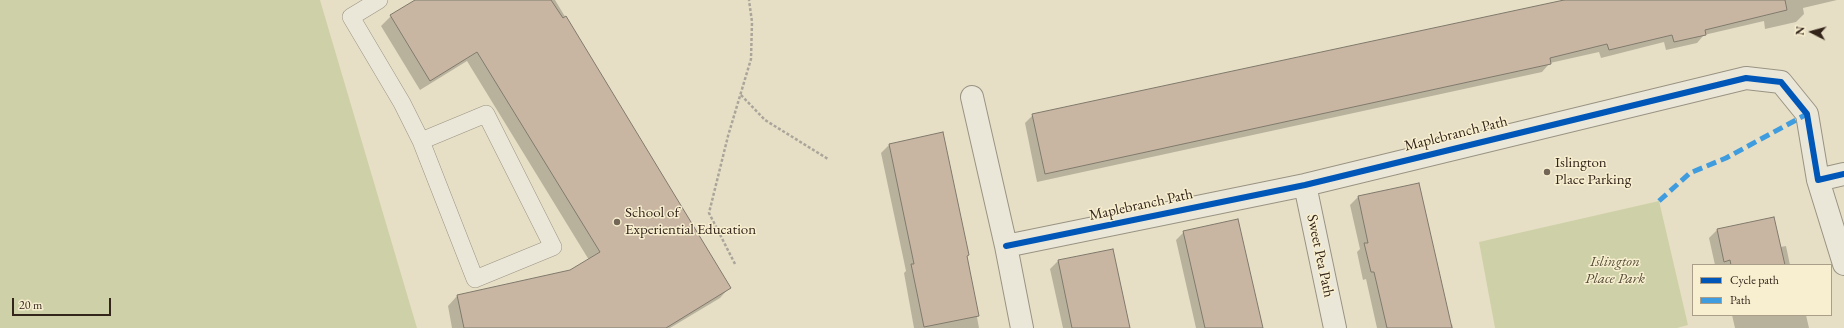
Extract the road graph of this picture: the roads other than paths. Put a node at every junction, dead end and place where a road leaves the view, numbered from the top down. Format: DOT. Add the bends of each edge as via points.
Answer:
graph roads {
  1 [pos="379,0"];
  2 [pos="972,97"];
  3 [pos="421,141"];
  4 [pos="1844,174"];
  5 [pos="1818,180"];
  6 [pos="1305,184"];
  7 [pos="1006,246"];
  8 [pos="1844,264"];
  9 [pos="1022,328"];
  10 [pos="1335,328"];
  1 -- 3 [label="lane" via="351,17 402,103"];
  2 -- 7 [label="street"];
  3 -- 3 [label="lane" via="475,279 552,247 486,114"];
  4 -- 5 [label="street"];
  5 -- 6 [label="street, Maplebranch Path" via="1807,114 1781,82 1746,78"];
  5 -- 8 [label="street, Maplebranch Path"];
  6 -- 7 [label="street, Maplebranch Path"];
  6 -- 10 [label="street, Sweet Pea Path"];
  7 -- 9 [label="street"];
}
